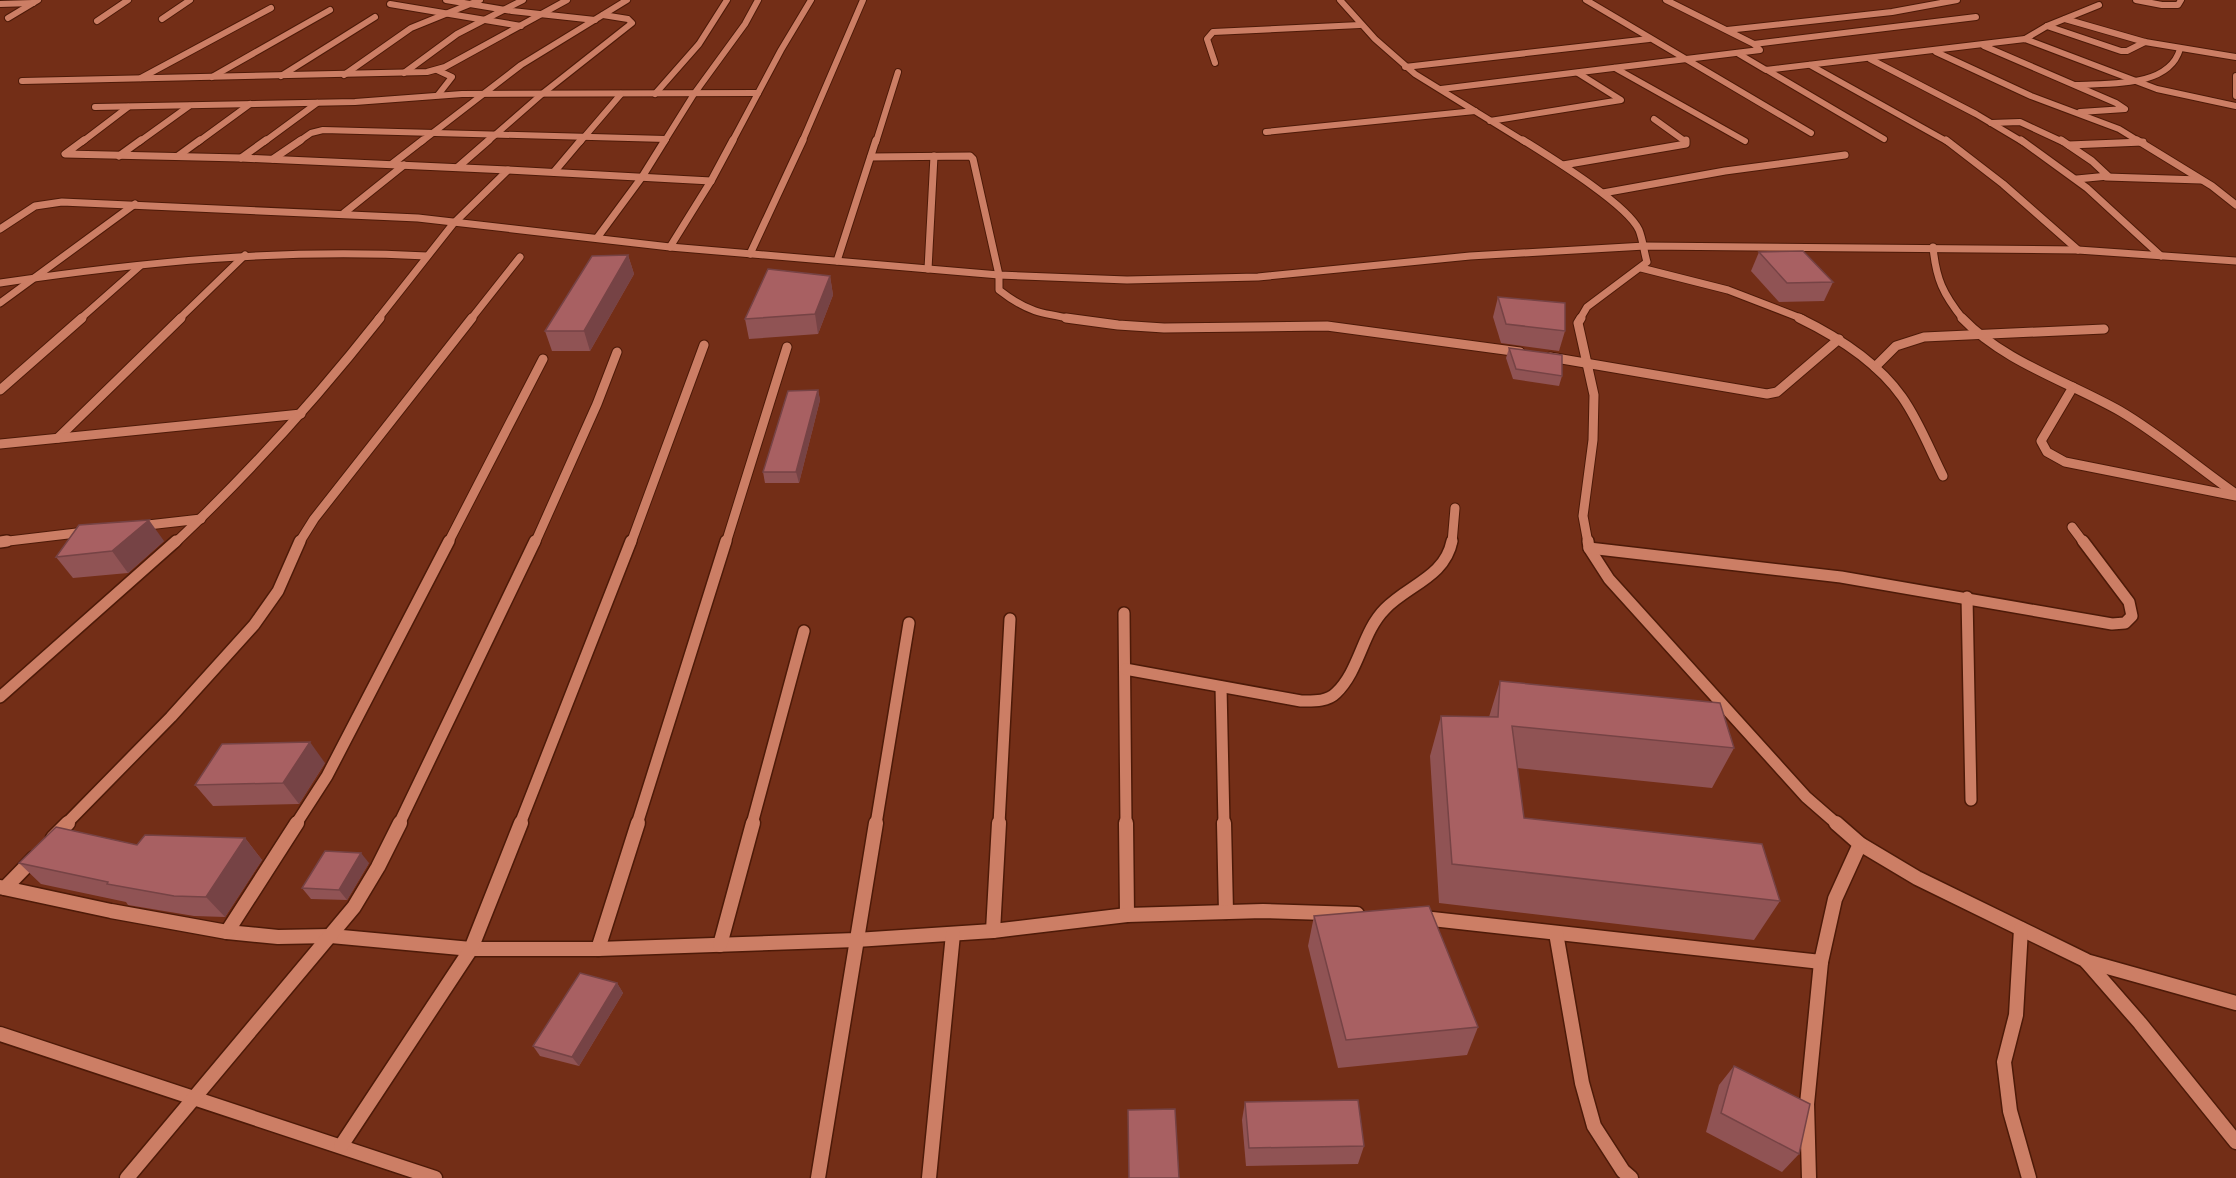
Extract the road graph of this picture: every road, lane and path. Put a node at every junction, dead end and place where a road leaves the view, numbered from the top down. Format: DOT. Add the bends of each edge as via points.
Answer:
graph roads {
  1 [pos="128,0"];
  2 [pos="190,0"];
  3 [pos="446,0"];
  4 [pos="480,0"];
  5 [pos="523,0"];
  6 [pos="567,0"];
  7 [pos="627,0"];
  8 [pos="727,0"];
  9 [pos="758,0"];
  10 [pos="812,0"];
  11 [pos="862,0"];
  12 [pos="1340,0"];
  13 [pos="1586,0"];
  14 [pos="1666,0"];
  15 [pos="1957,0"];
  16 [pos="2136,0"];
  17 [pos="2181,0"];
  18 [pos="36,2"];
  19 [pos="0,4"];
  20 [pos="390,4"];
  21 [pos="468,4"];
  22 [pos="2099,5"];
  23 [pos="271,8"];
  24 [pos="330,10"];
  25 [pos="502,10"];
  26 [pos="444,13"];
  27 [pos="542,15"];
  28 [pos="603,15"];
  29 [pos="375,17"];
  30 [pos="1976,17"];
  31 [pos="8,18"];
  32 [pos="162,19"];
  33 [pos="482,19"];
  34 [pos="2065,19"];
  35 [pos="596,20"];
  36 [pos="97,21"];
  37 [pos="1360,25"];
  38 [pos="521,26"];
  39 [pos="2047,26"];
  40 [pos="1727,30"];
  41 [pos="1649,39"];
  42 [pos="2025,39"];
  43 [pos="2145,42"];
  44 [pos="1754,44"];
  45 [pos="1983,46"];
  46 [pos="2180,49"];
  47 [pos="1934,51"];
  48 [pos="1739,54"];
  49 [pos="2236,57"];
  50 [pos="1868,59"];
  51 [pos="1684,60"];
  52 [pos="1215,63"];
  53 [pos="1810,65"];
  54 [pos="1405,67"];
  55 [pos="1615,68"];
  56 [pos="437,70"];
  57 [pos="1766,70"];
  58 [pos="898,72"];
  59 [pos="1577,73"];
  60 [pos="404,74"];
  61 [pos="344,75"];
  62 [pos="281,76"];
  63 [pos="2236,76"];
  64 [pos="211,77"];
  65 [pos="141,79"];
  66 [pos="2131,79"];
  67 [pos="22,81"];
  68 [pos="2076,85"];
  69 [pos="1441,89"];
  70 [pos="758,93"];
  71 [pos="483,94"];
  72 [pos="542,94"];
  73 [pos="621,94"];
  74 [pos="656,94"];
  75 [pos="694,94"];
  76 [pos="438,95"];
  77 [pos="2236,96"];
  78 [pos="317,102"];
  79 [pos="250,104"];
  80 [pos="190,105"];
  81 [pos="2236,105"];
  82 [pos="128,106"];
  83 [pos="95,107"];
  84 [pos="1475,111"];
  85 [pos="2073,112"];
  86 [pos="1654,119"];
  87 [pos="1490,121"];
  88 [pos="1991,123"];
  89 [pos="433,132"];
  90 [pos="1266,132"];
  91 [pos="1811,133"];
  92 [pos="496,134"];
  93 [pos="585,136"];
  94 [pos="666,139"];
  95 [pos="1884,139"];
  96 [pos="1745,141"];
  97 [pos="2143,142"];
  98 [pos="2067,145"];
  99 [pos="1845,155"];
  100 [pos="119,156"];
  101 [pos="178,156"];
  102 [pos="934,156"];
  103 [pos="871,157"];
  104 [pos="241,158"];
  105 [pos="272,159"];
  106 [pos="392,164"];
  107 [pos="404,165"];
  108 [pos="1563,165"];
  109 [pos="458,167"];
  110 [pos="508,170"];
  111 [pos="554,172"];
  112 [pos="642,177"];
  113 [pos="2106,177"];
  114 [pos="2076,179"];
  115 [pos="2202,180"];
  116 [pos="711,181"];
  117 [pos="1603,193"];
  118 [pos="135,204"];
  119 [pos="2236,205"];
  120 [pos="344,213"];
  121 [pos="454,223"];
  122 [pos="0,229"];
  123 [pos="597,238"];
  124 [pos="670,247"];
  125 [pos="1934,247"];
  126 [pos="2078,250"];
  127 [pos="429,253"];
  128 [pos="750,254"];
  129 [pos="245,255"];
  130 [pos="2161,256"];
  131 [pos="520,257"];
  132 [pos="1645,257"];
  133 [pos="837,261"];
  134 [pos="2236,261"];
  135 [pos="141,266"];
  136 [pos="928,269"];
  137 [pos="30,279"];
  138 [pos="999,282"];
  139 [pos="0,283"];
  140 [pos="0,303"];
  141 [pos="2104,329"];
  142 [pos="1979,335"];
  143 [pos="1839,339"];
  144 [pos="704,345"];
  145 [pos="787,347"];
  146 [pos="618,352"];
  147 [pos="1527,354"];
  148 [pos="1539,355"];
  149 [pos="543,358"];
  150 [pos="1587,362"];
  151 [pos="1875,368"];
  152 [pos="2073,387"];
  153 [pos="0,390"];
  154 [pos="301,414"];
  155 [pos="58,438"];
  156 [pos="0,444"];
  157 [pos="1942,476"];
  158 [pos="2236,495"];
  159 [pos="1455,508"];
  160 [pos="202,519"];
  161 [pos="130,527"];
  162 [pos="2072,527"];
  163 [pos="95,531"];
  164 [pos="0,542"];
  165 [pos="1589,548"];
  166 [pos="1968,597"];
  167 [pos="1124,613"];
  168 [pos="1010,619"];
  169 [pos="909,623"];
  170 [pos="804,630"];
  171 [pos="1125,669"];
  172 [pos="1221,687"];
  173 [pos="0,697"];
  174 [pos="1971,800"];
  175 [pos="1860,844"];
  176 [pos="46,845"];
  177 [pos="38,853"];
  178 [pos="2,887"];
  179 [pos="1226,912"];
  180 [pos="1127,915"];
  181 [pos="1374,915"];
  182 [pos="1408,916"];
  183 [pos="2021,929"];
  184 [pos="993,931"];
  185 [pos="226,932"];
  186 [pos="1556,933"];
  187 [pos="952,934"];
  188 [pos="330,936"];
  189 [pos="856,940"];
  190 [pos="720,945"];
  191 [pos="471,949"];
  192 [pos="598,949"];
  193 [pos="2085,960"];
  194 [pos="1821,962"];
  195 [pos="2236,1003"];
  196 [pos="0,1034"];
  197 [pos="196,1098"];
  198 [pos="2236,1142"];
  199 [pos="341,1146"];
  200 [pos="128,1178"];
  201 [pos="435,1178"];
  202 [pos="818,1178"];
  203 [pos="929,1178"];
  204 [pos="1631,1178"];
  205 [pos="1809,1178"];
  206 [pos="2029,1178"];
  1 -- 36 [label="street"];
  2 -- 32 [label="street"];
  3 -- 21 [label="street"];
  4 -- 21 [label="street"];
  5 -- 25 [label="street"];
  6 -- 27 [label="street"];
  7 -- 28 [label="street"];
  8 -- 74 [label="street" via="699,44"];
  9 -- 75 [label="street"];
  10 -- 70 [label="street"];
  11 -- 128 [label="street"];
  12 -- 37 [label="street"];
  13 -- 41 [label="street"];
  14 -- 40 [label="street"];
  15 -- 40 [label="street" via="1892,12"];
  16 -- 17 [label="street" via="2171,6"];
  18 -- 19 [label="street"];
  18 -- 31 [label="street"];
  20 -- 26 [label="street"];
  21 -- 25 [label="street"];
  21 -- 26 [label="street"];
  22 -- 34 [label="street"];
  23 -- 65 [label="street"];
  24 -- 64 [label="street"];
  25 -- 27 [label="street"];
  25 -- 33 [label="street"];
  26 -- 33 [label="street"];
  26 -- 61 [label="street" via="411,28"];
  27 -- 35 [label="street"];
  27 -- 38 [label="street"];
  28 -- 35 [label="street"];
  28 -- 72 [label="street" via="632,23"];
  29 -- 62 [label="street"];
  30 -- 44 [label="street"];
  33 -- 38 [label="street"];
  33 -- 60 [label="street"];
  34 -- 39 [label="street"];
  34 -- 43 [label="street"];
  35 -- 71 [label="street" via="521,65"];
  37 -- 52 [label="street" via="1213,32 1207,39"];
  37 -- 54 [label="street"];
  38 -- 56 [label="street"];
  39 -- 42 [label="street"];
  39 -- 43 [label="street" via="2121,51"];
  40 -- 44 [label="street"];
  41 -- 51 [label="street"];
  41 -- 54 [label="street"];
  42 -- 45 [label="street"];
  42 -- 66 [label="street"];
  43 -- 46 [label="street"];
  44 -- 48 [label="street" via="1758,52"];
  45 -- 47 [label="street"];
  45 -- 68 [label="street"];
  46 -- 49 [label="street"];
  46 -- 66 [label="street" via="2169,69"];
  47 -- 50 [label="street"];
  47 -- 85 [label="street"];
  48 -- 51 [label="street"];
  48 -- 57 [label="street"];
  50 -- 53 [label="street"];
  50 -- 88 [label="street"];
  51 -- 55 [label="street"];
  51 -- 91 [label="street"];
  53 -- 57 [label="street"];
  53 -- 126 [label="street" via="1945,139"];
  54 -- 69 [label="street"];
  55 -- 59 [label="street"];
  55 -- 96 [label="street"];
  56 -- 60 [label="street"];
  56 -- 76 [label="street" via="452,77"];
  57 -- 95 [label="street"];
  58 -- 103 [label="street"];
  59 -- 69 [label="street"];
  59 -- 87 [label="street" via="1621,100"];
  60 -- 61 [label="street"];
  61 -- 62 [label="street"];
  62 -- 64 [label="street"];
  63 -- 77 [label="street"];
  64 -- 65 [label="street"];
  65 -- 67 [label="street"];
  66 -- 68 [label="street"];
  66 -- 81 [label="street" via="2172,94"];
  68 -- 85 [label="street" via="2125,109"];
  69 -- 84 [label="street"];
  70 -- 75 [label="street"];
  70 -- 116 [label="street"];
  71 -- 72 [label="street"];
  71 -- 76 [label="street"];
  71 -- 89 [label="street"];
  72 -- 73 [label="street"];
  72 -- 92 [label="street"];
  73 -- 74 [label="street"];
  73 -- 93 [label="street"];
  74 -- 75 [label="street"];
  75 -- 94 [label="street"];
  76 -- 78 [label="street"];
  78 -- 79 [label="street"];
  78 -- 104 [label="street"];
  79 -- 80 [label="street"];
  79 -- 101 [label="street"];
  80 -- 82 [label="street"];
  80 -- 100 [label="street"];
  82 -- 83 [label="street"];
  82 -- 100 [label="street" via="65,154"];
  84 -- 87 [label="street"];
  84 -- 90 [label="street"];
  85 -- 97 [label="street"];
  86 -- 108 [label="street" via="1679,134 1686,144"];
  87 -- 108 [label="street"];
  88 -- 98 [label="street" via="2019,122"];
  88 -- 114 [label="street"];
  89 -- 92 [label="street"];
  89 -- 105 [label="street" via="316,131"];
  89 -- 106 [label="street"];
  92 -- 93 [label="street"];
  92 -- 109 [label="street"];
  93 -- 94 [label="street"];
  93 -- 111 [label="street"];
  94 -- 112 [label="street"];
  97 -- 98 [label="street"];
  97 -- 115 [label="street"];
  98 -- 113 [label="street" via="2109,176"];
  99 -- 117 [label="street"];
  100 -- 101 [label="street"];
  101 -- 104 [label="street"];
  102 -- 103 [label="street"];
  102 -- 136 [label="street"];
  102 -- 138 [label="street" via="963,155 973,159"];
  103 -- 133 [label="street"];
  104 -- 105 [label="street"];
  105 -- 106 [label="street"];
  106 -- 107 [label="street"];
  107 -- 109 [label="street"];
  107 -- 120 [label="street"];
  108 -- 117 [label="street"];
  109 -- 110 [label="street"];
  110 -- 111 [label="street"];
  110 -- 121 [label="street"];
  111 -- 112 [label="street"];
  112 -- 116 [label="street"];
  112 -- 123 [label="street"];
  113 -- 114 [label="street"];
  113 -- 115 [label="street"];
  114 -- 130 [label="street"];
  115 -- 119 [label="street"];
  116 -- 124 [label="street"];
  117 -- 132 [label="street" via="1640,230"];
  118 -- 120 [label="street"];
  118 -- 122 [label="street" via="48,203 24,212"];
  118 -- 137 [label="street"];
  120 -- 121 [label="street"];
  121 -- 123 [label="street"];
  121 -- 127 [label="street"];
  123 -- 124 [label="street"];
  124 -- 128 [label="street"];
  125 -- 126 [label="street"];
  125 -- 132 [label="street"];
  125 -- 142 [label="street" via="1936,275 1944,294"];
  126 -- 130 [label="street"];
  127 -- 129 [label="street" via="322,251"];
  127 -- 154 [label="street"];
  128 -- 133 [label="street"];
  129 -- 135 [label="street"];
  129 -- 155 [label="street"];
  130 -- 134 [label="street"];
  131 -- 176 [label="street" via="314,519 296,548 278,591 254,625"];
  132 -- 138 [label="street" via="1470,256 1258,277"];
  132 -- 143 [label="street" via="1797,314"];
  132 -- 150 [label="street" via="1587,307 1578,323"];
  133 -- 136 [label="street"];
  135 -- 137 [label="street"];
  135 -- 153 [label="street"];
  136 -- 138 [label="street"];
  137 -- 139 [label="street"];
  137 -- 140 [label="street"];
  138 -- 147 [label="street" via="1021,307 1047,315 1118,325 1327,326"];
  141 -- 142 [label="street"];
  142 -- 151 [label="street" via="1899,343 1886,352"];
  142 -- 152 [label="street"];
  143 -- 150 [label="street" via="1777,392 1767,394"];
  143 -- 151 [label="street"];
  144 -- 191 [label="street" via="657,476"];
  145 -- 192 [label="street"];
  146 -- 188 [label="street" via="518,580 411,804 354,907"];
  148 -- 150 [label="street"];
  149 -- 185 [label="street" via="327,776"];
  150 -- 165 [label="street" via="1594,395 1593,440 1583,516"];
  151 -- 157 [label="street" via="1902,397"];
  152 -- 158 [label="street" via="2157,435"];
  152 -- 158 [label="street" via="2042,441 2050,456"];
  154 -- 155 [label="street"];
  154 -- 160 [label="street"];
  155 -- 156 [label="street"];
  159 -- 172 [label="street" via="1449,552 1439,570 1384,610 1335,695 1322,701 1301,701"];
  160 -- 161 [label="street"];
  160 -- 173 [label="street"];
  162 -- 166 [label="street" via="2128,602 2132,616 2125,623 2112,624"];
  163 -- 164 [label="street"];
  165 -- 166 [label="street" via="1731,562"];
  165 -- 175 [label="street" via="1609,579 1806,797"];
  166 -- 174 [label="street"];
  167 -- 171 [label="street"];
  168 -- 184 [label="street"];
  169 -- 189 [label="street"];
  170 -- 190 [label="street"];
  171 -- 172 [label="street"];
  171 -- 180 [label="street"];
  172 -- 179 [label="street"];
  175 -- 183 [label="street" via="1917,879"];
  175 -- 194 [label="street" via="1835,899"];
  177 -- 178 [label="street"];
  178 -- 185 [label="street"];
  179 -- 180 [label="street"];
  179 -- 181 [label="street"];
  180 -- 184 [label="street"];
  182 -- 186 [label="street"];
  183 -- 193 [label="street"];
  183 -- 206 [label="street" via="2016,1015 2004,1062 2010,1111"];
  184 -- 187 [label="street"];
  185 -- 188 [label="street"];
  186 -- 194 [label="street"];
  186 -- 204 [label="street" via="1582,1083 1594,1126"];
  187 -- 189 [label="street"];
  187 -- 203 [label="street"];
  188 -- 191 [label="street"];
  188 -- 197 [label="street"];
  189 -- 190 [label="street"];
  189 -- 202 [label="street"];
  190 -- 192 [label="street"];
  191 -- 192 [label="street"];
  191 -- 199 [label="street"];
  193 -- 195 [label="street"];
  193 -- 198 [label="street"];
  194 -- 205 [label="street" via="1807,1104"];
  196 -- 197 [label="street"];
  197 -- 199 [label="street"];
  197 -- 200 [label="street"];
  199 -- 201 [label="street"];
}
